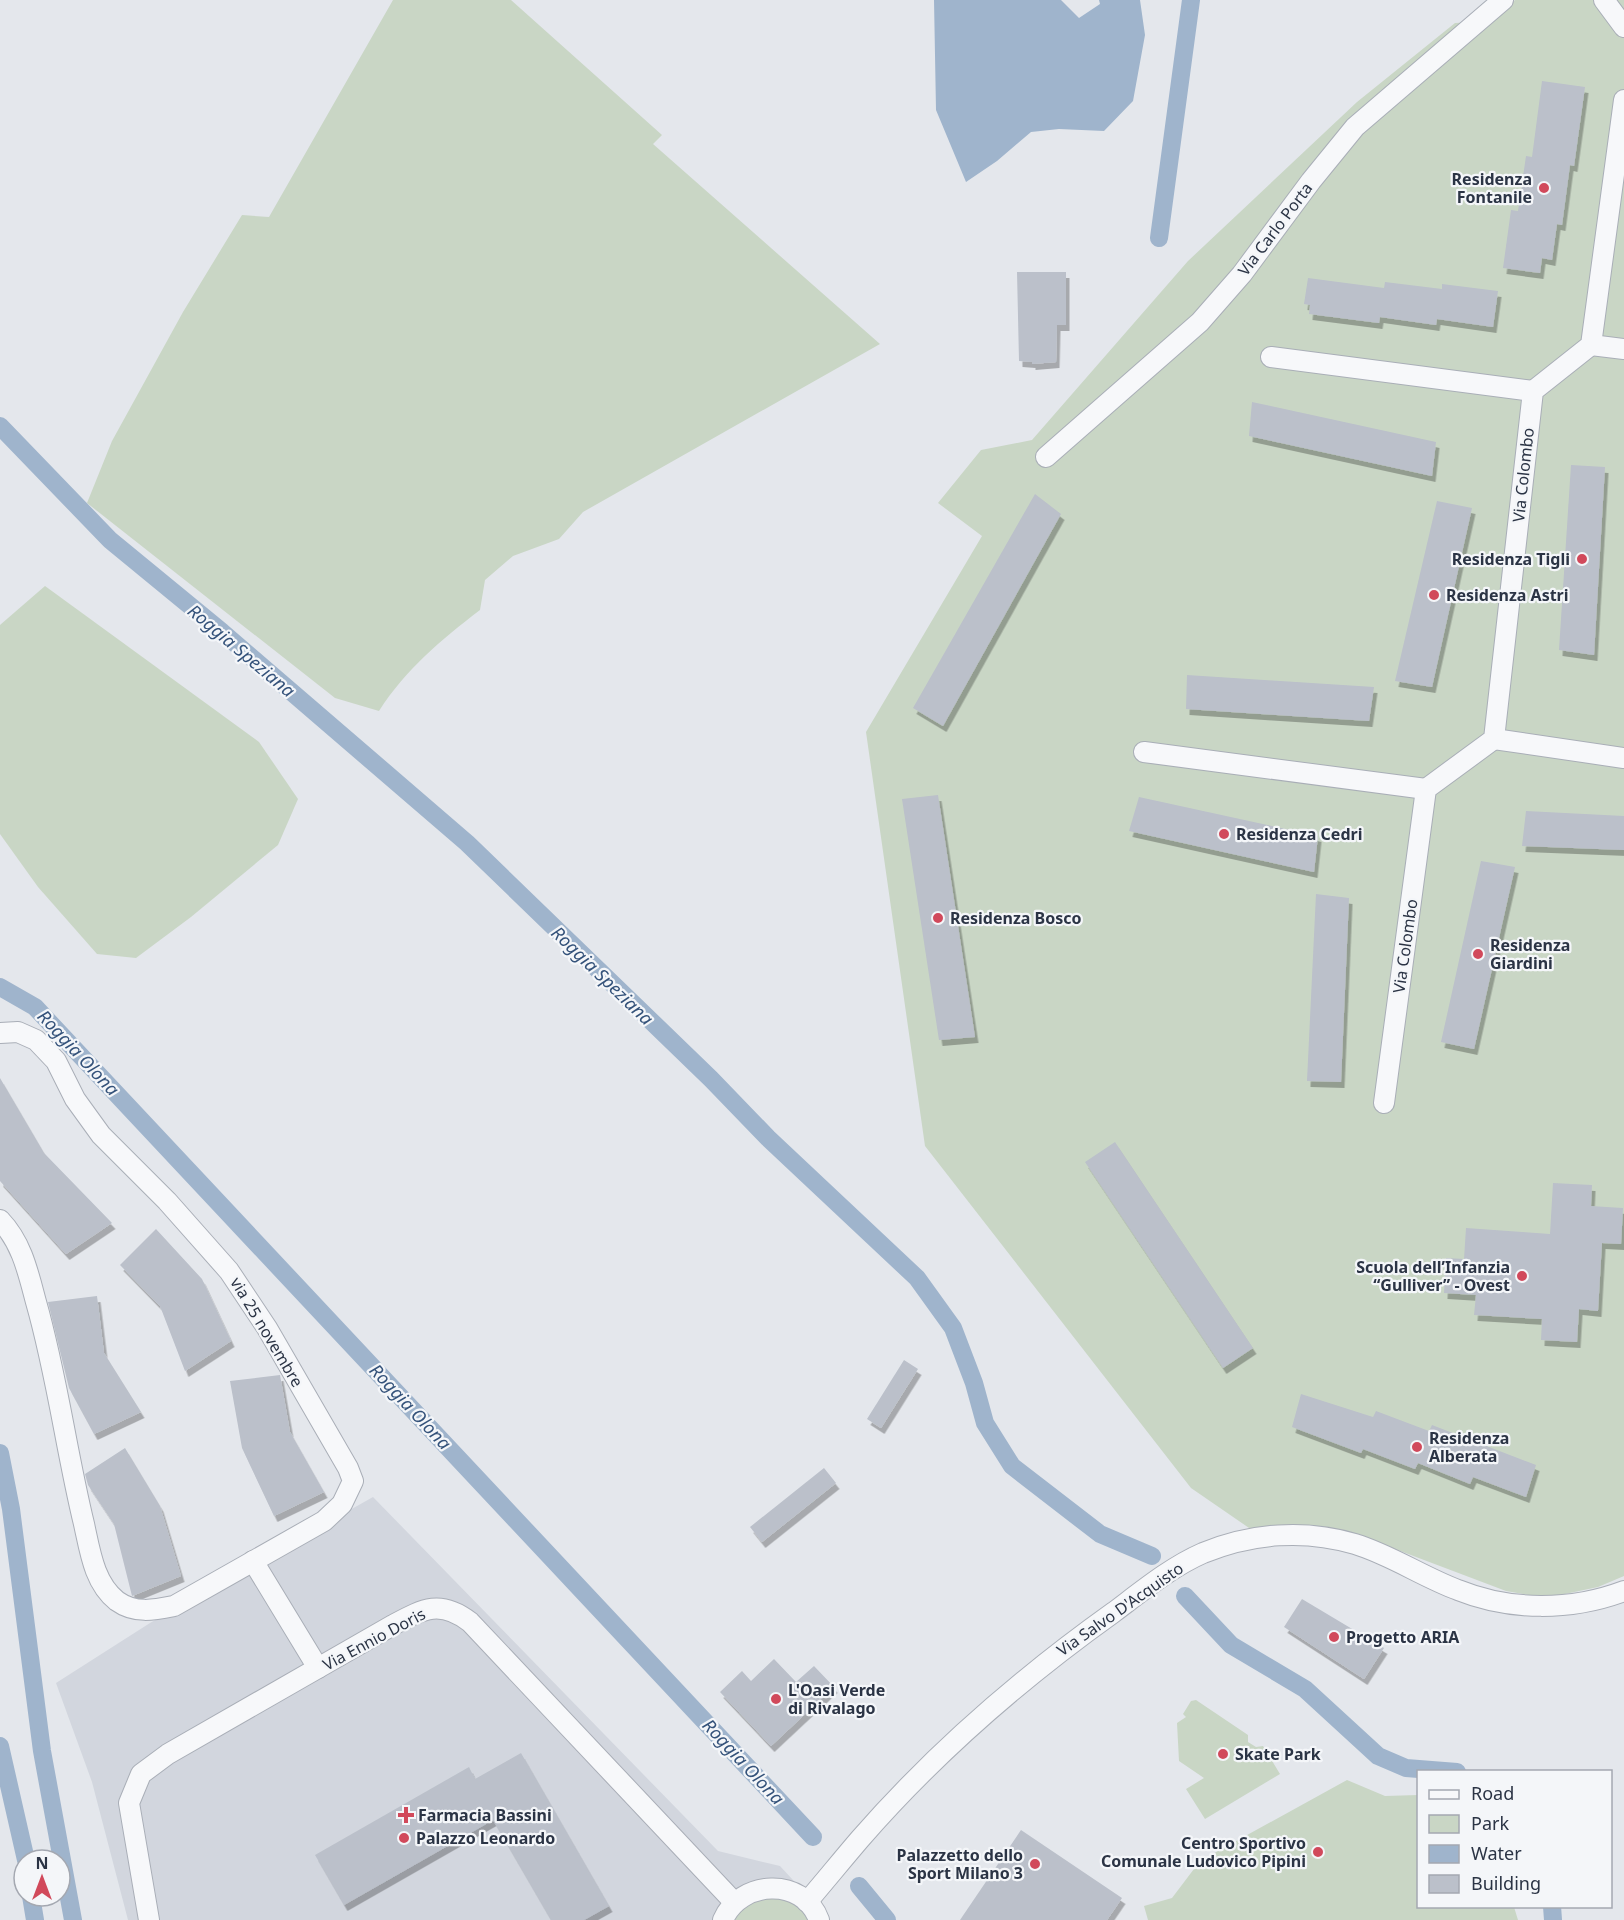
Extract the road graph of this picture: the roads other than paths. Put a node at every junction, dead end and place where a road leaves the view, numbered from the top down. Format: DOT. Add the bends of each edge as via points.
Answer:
graph roads {
  1 [pos="1503,0"];
  2 [pos="1604,0"];
  3 [pos="1624,27"];
  4 [pos="1624,100"];
  5 [pos="1591,345"];
  6 [pos="1624,350"];
  7 [pos="1271,357"];
  8 [pos="1533,391"];
  9 [pos="1046,457"];
  10 [pos="1494,739"];
  11 [pos="1144,752"];
  12 [pos="1624,758"];
  13 [pos="1426,789"];
  14 [pos="0,1033"];
  15 [pos="1384,1103"];
  16 [pos="0,1220"];
  17 [pos="253,1561"];
  18 [pos="1624,1591"];
  19 [pos="318,1668"];
  20 [pos="734,1902"];
  21 [pos="807,1902"];
  22 [pos="149,1920"];
  23 [pos="723,1920"];
  24 [pos="819,1920"];
  1 -- 9 [label="street, Via Carlo Porta" via="1355,127 1242,274 1200,322"];
  2 -- 3 [label="street"];
  4 -- 5 [label="street"];
  5 -- 6 [label="street"];
  5 -- 8 [label="street"];
  7 -- 8 [label="street"];
  8 -- 10 [label="street, Via Colombo"];
  10 -- 12 [label="street"];
  10 -- 13 [label="street"];
  11 -- 13 [label="street"];
  13 -- 15 [label="street, Via Colombo"];
  14 -- 17 [label="street, via 25 novembre" via="18,1032 36,1040 56,1061 75,1099 101,1136 229,1270 348,1467 353,1481 342,1504 324,1521"];
  16 -- 17 [label="street, via 25 novembre" via="22,1252 42,1322 78,1500 94,1567 103,1586 117,1601 134,1610 152,1610 174,1606"];
  17 -- 19 [label="street"];
  18 -- 21 [label="street, Via Salvo D'Acquisto" via="1554,1607 1497,1603 1458,1590 1356,1544 1306,1534 1243,1540 1202,1554 1160,1578 1022,1683 931,1765"];
  19 -- 20 [label="street, Via Ennio Doris" via="422,1610 443,1608 459,1613"];
  19 -- 22 [label="street, Via Ennio Doris" via="168,1754 141,1774 129,1803"];
  20 -- 21 [label="street" via="764,1888 780,1888"];
  20 -- 23 [label="street"];
  21 -- 24 [label="street"];
}
